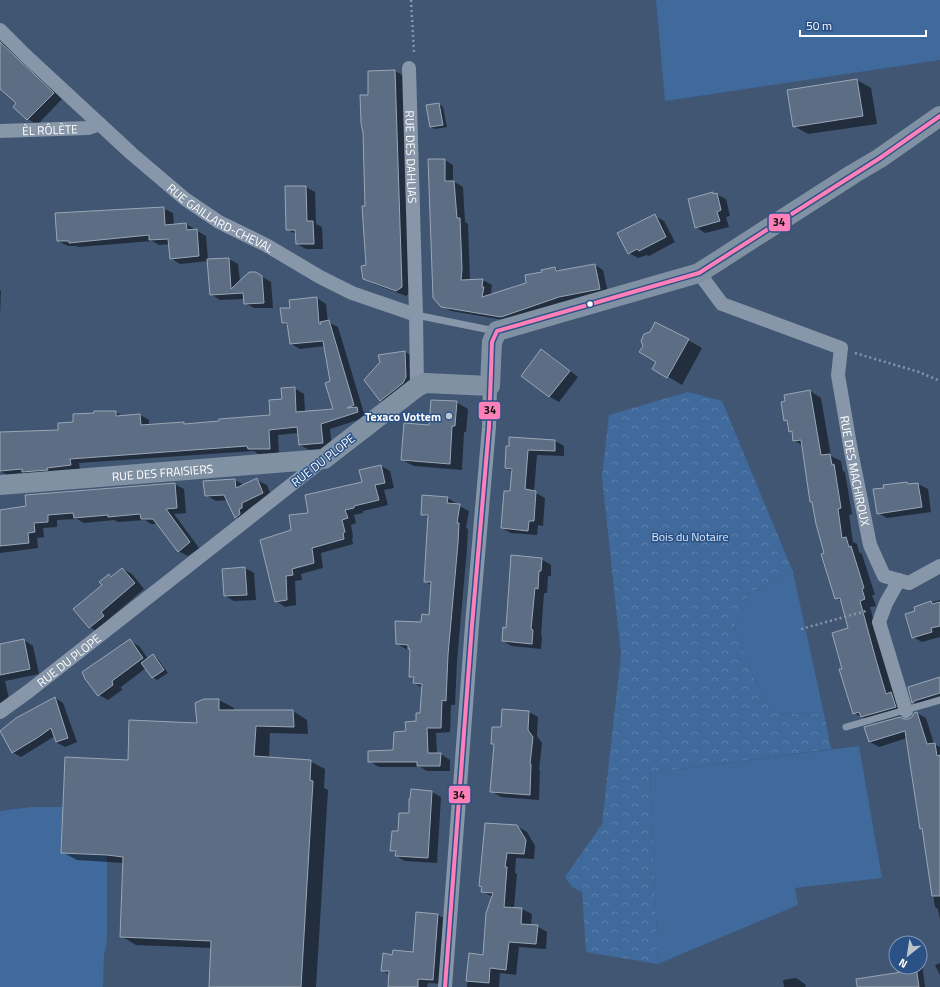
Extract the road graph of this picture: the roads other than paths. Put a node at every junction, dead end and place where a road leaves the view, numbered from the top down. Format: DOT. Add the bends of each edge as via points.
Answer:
graph roads {
  1 [pos="0,30"];
  2 [pos="409,68"];
  3 [pos="940,116"];
  4 [pos="100,124"];
  5 [pos="0,131"];
  6 [pos="699,273"];
  7 [pos="416,315"];
  8 [pos="497,332"];
  9 [pos="490,386"];
  10 [pos="417,387"];
  11 [pos="324,459"];
  12 [pos="0,485"];
  13 [pos="940,566"];
  14 [pos="899,580"];
  15 [pos="940,700"];
  16 [pos="906,711"];
  17 [pos="0,712"];
  18 [pos="846,727"];
  19 [pos="446,987"];
  1 -- 4 [label="street, RUE GAILLARD-CHEVAL"];
  2 -- 7 [label="street, RUE DES DAHLIAS"];
  3 -- 6 [label="street" via="880,158"];
  4 -- 5 [label="street, ÈL RÔLÈTE" via="88,128"];
  4 -- 7 [label="street, RUE GAILLARD-CHEVAL" via="185,199 219,222 352,293"];
  6 -- 8 [label="street"];
  6 -- 14 [label="street, RUE DES MACHIROUX" via="722,304 841,348 838,375 850,451 870,545 884,576"];
  7 -- 8 [label="lane"];
  7 -- 10 [label="street"];
  8 -- 9 [label="street" via="492,342"];
  9 -- 10 [label="street, RUE DU PLOPE" via="425,383"];
  9 -- 19 [label="street"];
  10 -- 11 [label="street, RUE DU PLOPE"];
  11 -- 12 [label="street, RUE DES FRAISIERS"];
  11 -- 17 [label="street, RUE DU PLOPE"];
  13 -- 14 [label="street" via="909,583"];
  14 -- 16 [label="street" via="879,622"];
  15 -- 16 [label="lane"];
  16 -- 18 [label="lane"];
}
